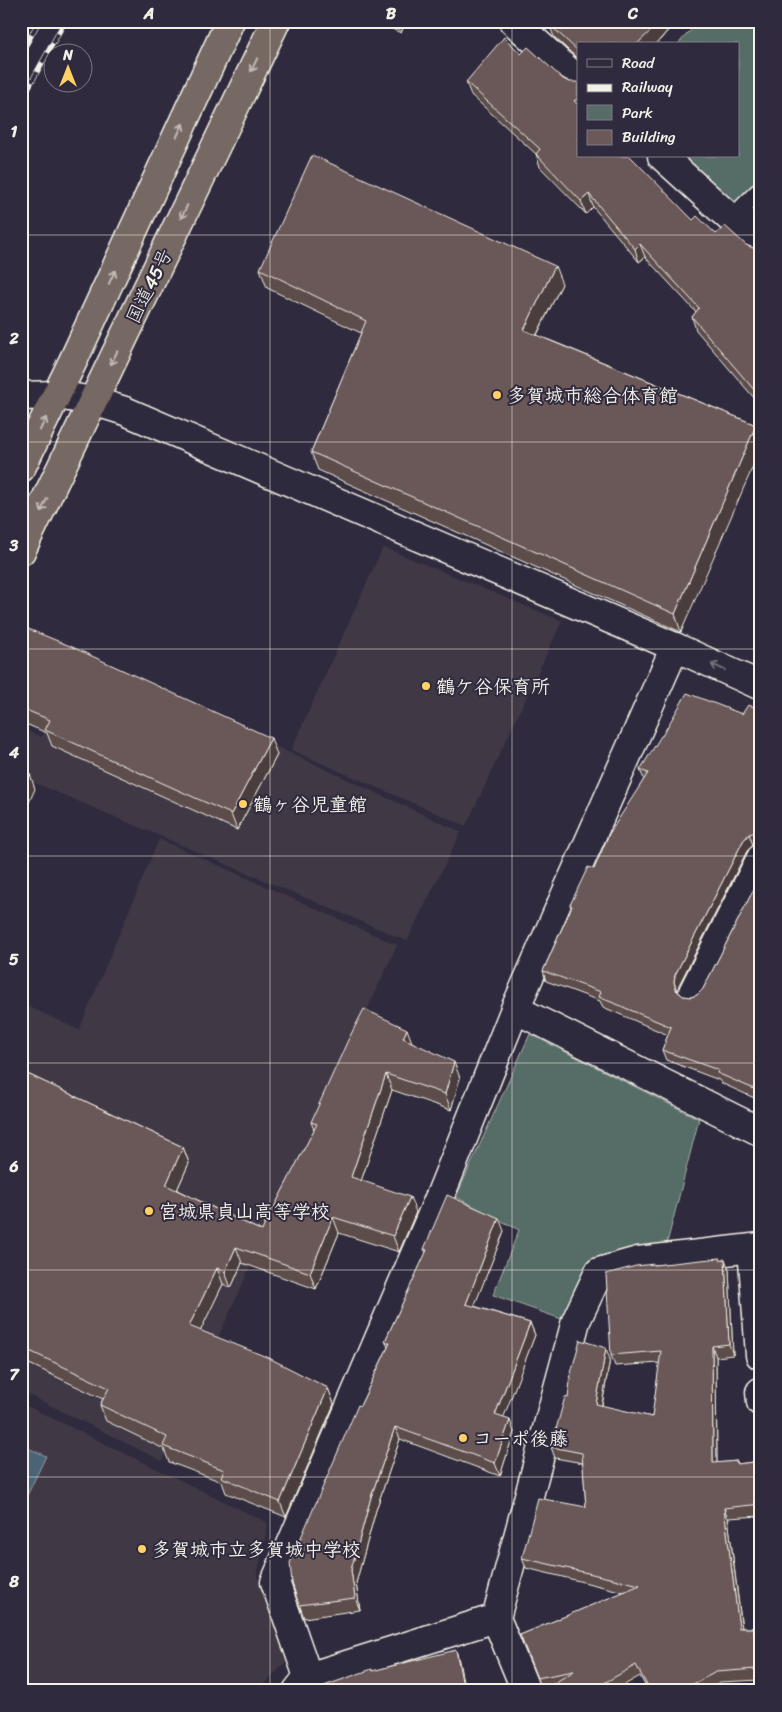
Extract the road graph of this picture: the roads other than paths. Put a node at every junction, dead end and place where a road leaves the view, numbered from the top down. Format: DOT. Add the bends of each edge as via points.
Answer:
graph roads {
  1 [pos="230,21"];
  2 [pos="276,21"];
  3 [pos="513,21"];
  4 [pos="577,79"];
  5 [pos="664,158"];
  6 [pos="761,197"];
  7 [pos="735,223"];
  8 [pos="761,246"];
  9 [pos="57,395"];
  10 [pos="21,396"];
  11 [pos="94,401"];
  12 [pos="21,468"];
  13 [pos="21,551"];
  14 [pos="675,648"];
  15 [pos="761,686"];
  16 [pos="761,858"];
  17 [pos="693,992"];
  18 [pos="515,1009"];
  19 [pos="761,1132"];
  20 [pos="756,1247"];
  21 [pos="760,1355"];
  22 [pos="496,1618"];
  23 [pos="306,1686"];
  24 [pos="526,1691"];
  9 -- 1 [label="highway, 国道45号, one-way"];
  2 -- 11 [label="highway, 国道45号, one-way"];
  3 -- 4 [label="street"];
  5 -- 7 [label="street"];
  6 -- 7 [label="street"];
  7 -- 8 [label="street"];
  9 -- 10 [label="street"];
  9 -- 11 [label="street"];
  12 -- 9 [label="highway, 国道45号, one-way"];
  11 -- 13 [label="highway, 国道45号, one-way"];
  11 -- 14 [label="street" via="125,411"];
  15 -- 14 [label="street, one-way"];
  14 -- 18 [label="street"];
  16 -- 17 [label="street"];
  18 -- 19 [label="street"];
  18 -- 23 [label="street" via="442,1191 275,1582"];
  20 -- 21 [label="street"];
  20 -- 22 [label="street" via="638,1262 599,1272 576,1321"];
  22 -- 23 [label="street"];
  22 -- 24 [label="street"];
}
